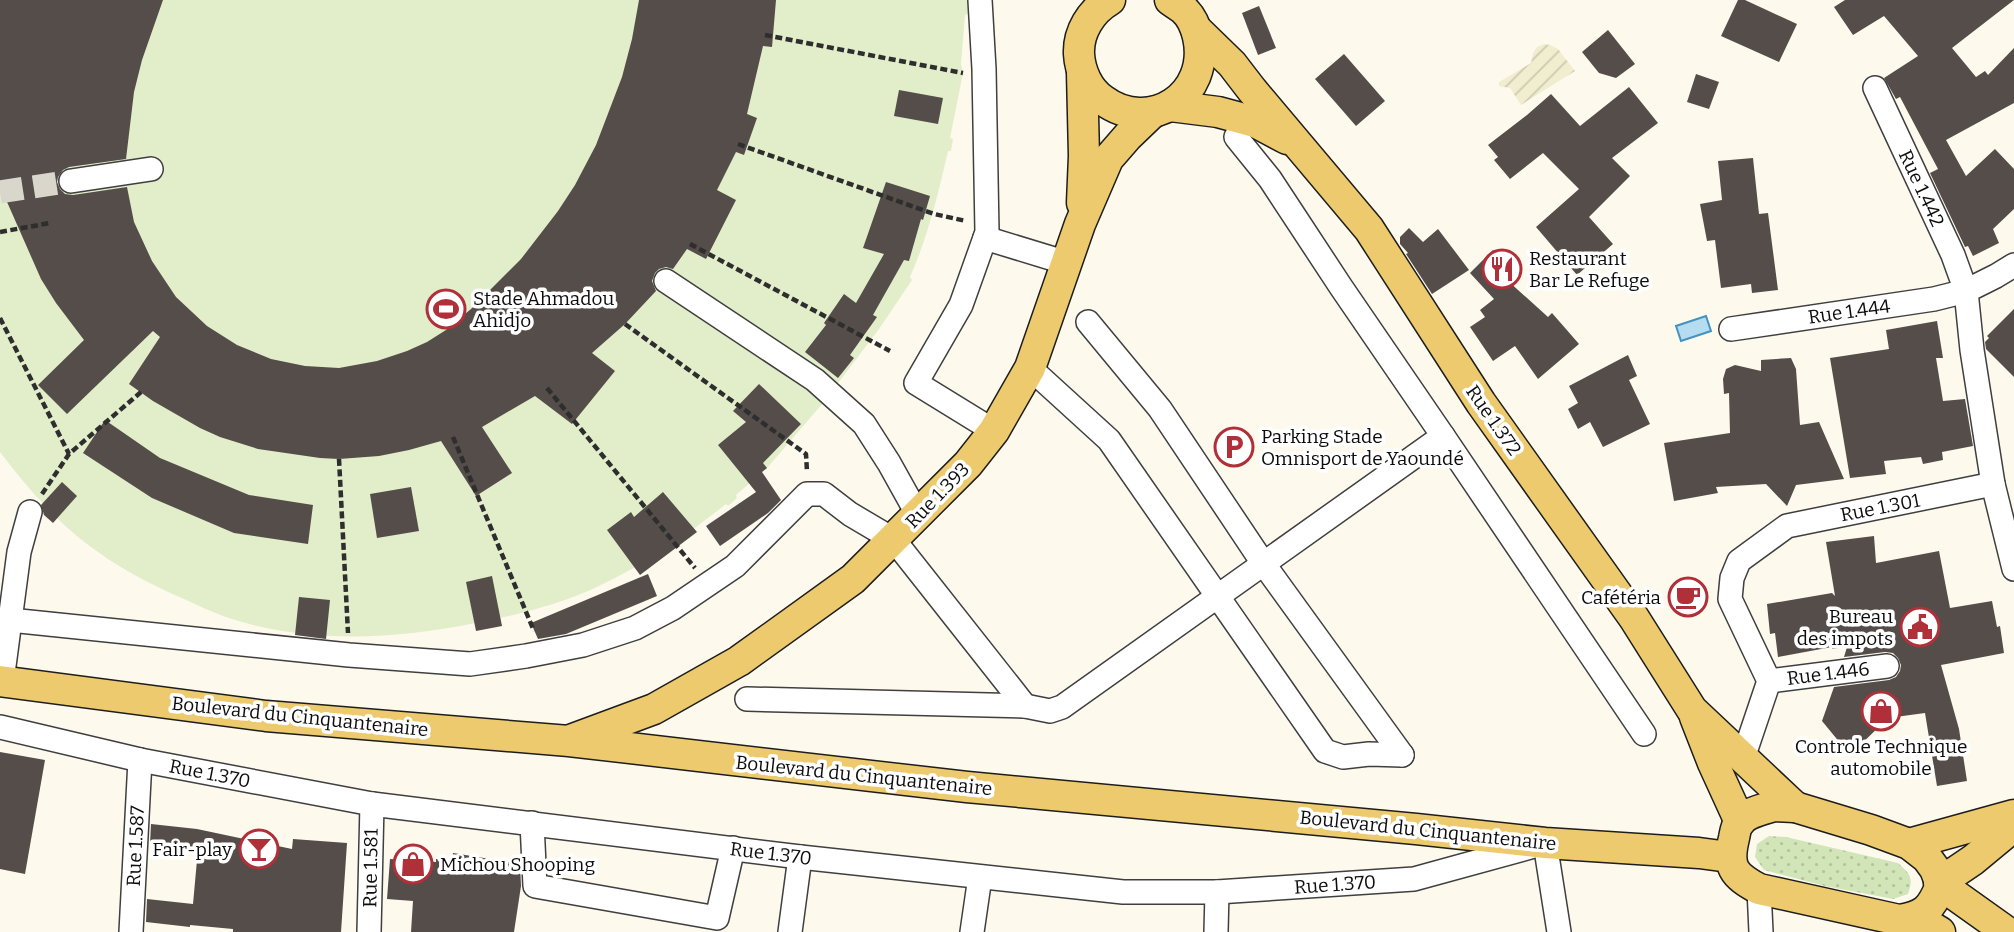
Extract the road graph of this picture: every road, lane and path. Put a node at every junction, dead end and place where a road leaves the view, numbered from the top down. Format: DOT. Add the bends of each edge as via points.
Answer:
graph roads {
  1 [pos="980,0"];
  2 [pos="1170,0"];
  3 [pos="1101,4"];
  4 [pos="1196,29"];
  5 [pos="765,35"];
  6 [pos="963,73"];
  7 [pos="1082,73"];
  8 [pos="1875,88"];
  9 [pos="1161,109"];
  10 [pos="1236,137"];
  11 [pos="738,144"];
  12 [pos="1300,145"];
  13 [pos="151,169"];
  14 [pos="71,181"];
  15 [pos="50,223"];
  16 [pos="1080,224"];
  17 [pos="986,231"];
  18 [pos="0,232"];
  19 [pos="690,244"];
  20 [pos="1067,263"];
  21 [pos="2014,265"];
  22 [pos="666,281"];
  23 [pos="1966,291"];
  24 [pos="0,318"];
  25 [pos="1088,322"];
  26 [pos="625,324"];
  27 [pos="1731,329"];
  28 [pos="890,351"];
  29 [pos="1030,368"];
  30 [pos="547,388"];
  31 [pos="141,393"];
  32 [pos="994,431"];
  33 [pos="1443,436"];
  34 [pos="453,437"];
  35 [pos="69,454"];
  36 [pos="340,459"];
  37 [pos="1993,484"];
  38 [pos="807,494"];
  39 [pos="30,512"];
  40 [pos="918,515"];
  41 [pos="894,540"];
  42 [pos="1263,563"];
  43 [pos="2014,569"];
  44 [pos="709,584"];
  45 [pos="1217,596"];
  46 [pos="10,620"];
  47 [pos="534,631"];
  48 [pos="349,654"];
  49 [pos="1886,666"];
  50 [pos="1,681"];
  51 [pos="1769,681"];
  52 [pos="747,699"];
  53 [pos="1025,706"];
  54 [pos="1692,710"];
  55 [pos="0,727"];
  56 [pos="1644,734"];
  57 [pos="569,740"];
  58 [pos="1743,758"];
  59 [pos="140,760"];
  60 [pos="372,804"];
  61 [pos="1795,807"];
  62 [pos="2014,815"];
  63 [pos="1740,822"];
  64 [pos="532,823"];
  65 [pos="2014,826"];
  66 [pos="1545,843"];
  67 [pos="1909,844"];
  68 [pos="733,848"];
  69 [pos="800,857"];
  70 [pos="1730,857"];
  71 [pos="980,877"];
  72 [pos="1940,884"];
  73 [pos="1759,889"];
  74 [pos="1217,892"];
  75 [pos="1907,925"];
  76 [pos="131,932"];
  77 [pos="369,932"];
  78 [pos="790,932"];
  79 [pos="972,932"];
  80 [pos="1216,932"];
  81 [pos="1559,932"];
  82 [pos="1761,932"];
  83 [pos="2007,932"];
  1 -- 17 [label="street"];
  2 -- 4 [label="main road, Rue 1.372" via="1184,10"];
  3 -- 7 [label="main road" via="1082,34"];
  4 -- 9 [label="main road, Rue 1.393" via="1201,50 1198,72 1187,91"];
  4 -- 12 [label="main road, Rue 1.372"];
  5 -- 6 [label="path"];
  7 -- 9 [label="main road" via="1110,106 1138,114"];
  7 -- 16 [label="main road"];
  8 -- 23 [label="street, Rue 1.442"];
  9 -- 12 [label="main road" via="1218,112 1255,122"];
  9 -- 16 [label="main road, Rue 1.393" via="1108,159"];
  10 -- 33 [label="street" via="1270,178"];
  11 -- 17 [label="path"];
  12 -- 54 [label="main road, Rue 1.372" via="1369,229 1481,403 1634,618"];
  13 -- 14 [label="street"];
  15 -- 18 [label="path"];
  16 -- 20 [label="main road, Rue 1.393"];
  17 -- 20 [label="street"];
  17 -- 32 [label="street" via="961,305 916,383"];
  19 -- 28 [label="path"];
  20 -- 29 [label="main road, Rue 1.393"];
  21 -- 23 [label="street"];
  22 -- 40 [label="street" via="815,380 864,424"];
  23 -- 27 [label="street, Rue 1.444"];
  23 -- 37 [label="street"];
  24 -- 35 [label="path"];
  25 -- 42 [label="street" via="1160,409"];
  26 -- 38 [label="path" via="806,454"];
  29 -- 32 [label="main road, Rue 1.393"];
  29 -- 45 [label="street" via="1109,440"];
  30 -- 44 [label="path"];
  31 -- 35 [label="path"];
  32 -- 40 [label="main road, Rue 1.393"];
  33 -- 42 [label="street"];
  33 -- 56 [label="street"];
  34 -- 47 [label="path"];
  35 -- 39 [label="path"];
  36 -- 48 [label="path"];
  37 -- 43 [label="street"];
  37 -- 51 [label="street, Rue 1.301" via="1787,526 1739,561 1730,599"];
  38 -- 41 [label="street" via="824,494"];
  38 -- 44 [label="street" via="735,566"];
  39 -- 46 [label="street" via="19,552"];
  40 -- 41 [label="main road, Rue 1.393"];
  41 -- 53 [label="street"];
  41 -- 57 [label="main road, Rue 1.393" via="853,579 739,662 654,709"];
  42 -- 45 [label="street"];
  42 -- 45 [label="street" via="1402,755 1343,757 1325,751"];
  44 -- 48 [label="street" via="635,628 583,645 470,664"];
  45 -- 53 [label="street" via="1062,707 1050,711"];
  46 -- 48 [label="street"];
  46 -- 50 [label="street"];
  49 -- 51 [label="street, Rue 1.446"];
  50 -- 57 [label="main road, Boulevard du Cinquantenaire" via="266,716"];
  51 -- 58 [label="street"];
  52 -- 53 [label="street"];
  54 -- 58 [label="main road, Rue 1.372"];
  54 -- 63 [label="main road"];
  55 -- 59 [label="street, Rue 1.370"];
  57 -- 66 [label="main road, Boulevard du Cinquantenaire" via="967,787"];
  58 -- 61 [label="main road, Rue 1.372"];
  59 -- 60 [label="street, Rue 1.370"];
  59 -- 76 [label="street, Rue 1.587"];
  60 -- 64 [label="street, Rue 1.370"];
  60 -- 77 [label="street, Rue 1.581"];
  61 -- 63 [label="main road" via="1774,806 1752,812"];
  61 -- 67 [label="main road"];
  62 -- 67 [label="main road"];
  63 -- 70 [label="main road"];
  64 -- 68 [label="street, Rue 1.370"];
  64 -- 68 [label="street" via="535,886 717,918"];
  65 -- 72 [label="main road"];
  66 -- 70 [label="main road, Boulevard du Cinquantenaire"];
  66 -- 74 [label="street, Rue 1.370" via="1414,879"];
  66 -- 81 [label="street"];
  67 -- 72 [label="main road" via="1927,858"];
  68 -- 69 [label="street, Rue 1.370"];
  69 -- 71 [label="street, Rue 1.370"];
  69 -- 78 [label="street"];
  70 -- 73 [label="main road" via="1735,872"];
  71 -- 74 [label="street, Rue 1.370" via="1123,892"];
  71 -- 79 [label="street"];
  72 -- 75 [label="main road" via="1928,910"];
  72 -- 83 [label="main road"];
  73 -- 75 [label="main road"];
  73 -- 82 [label="street"];
  74 -- 80 [label="street"];
}
